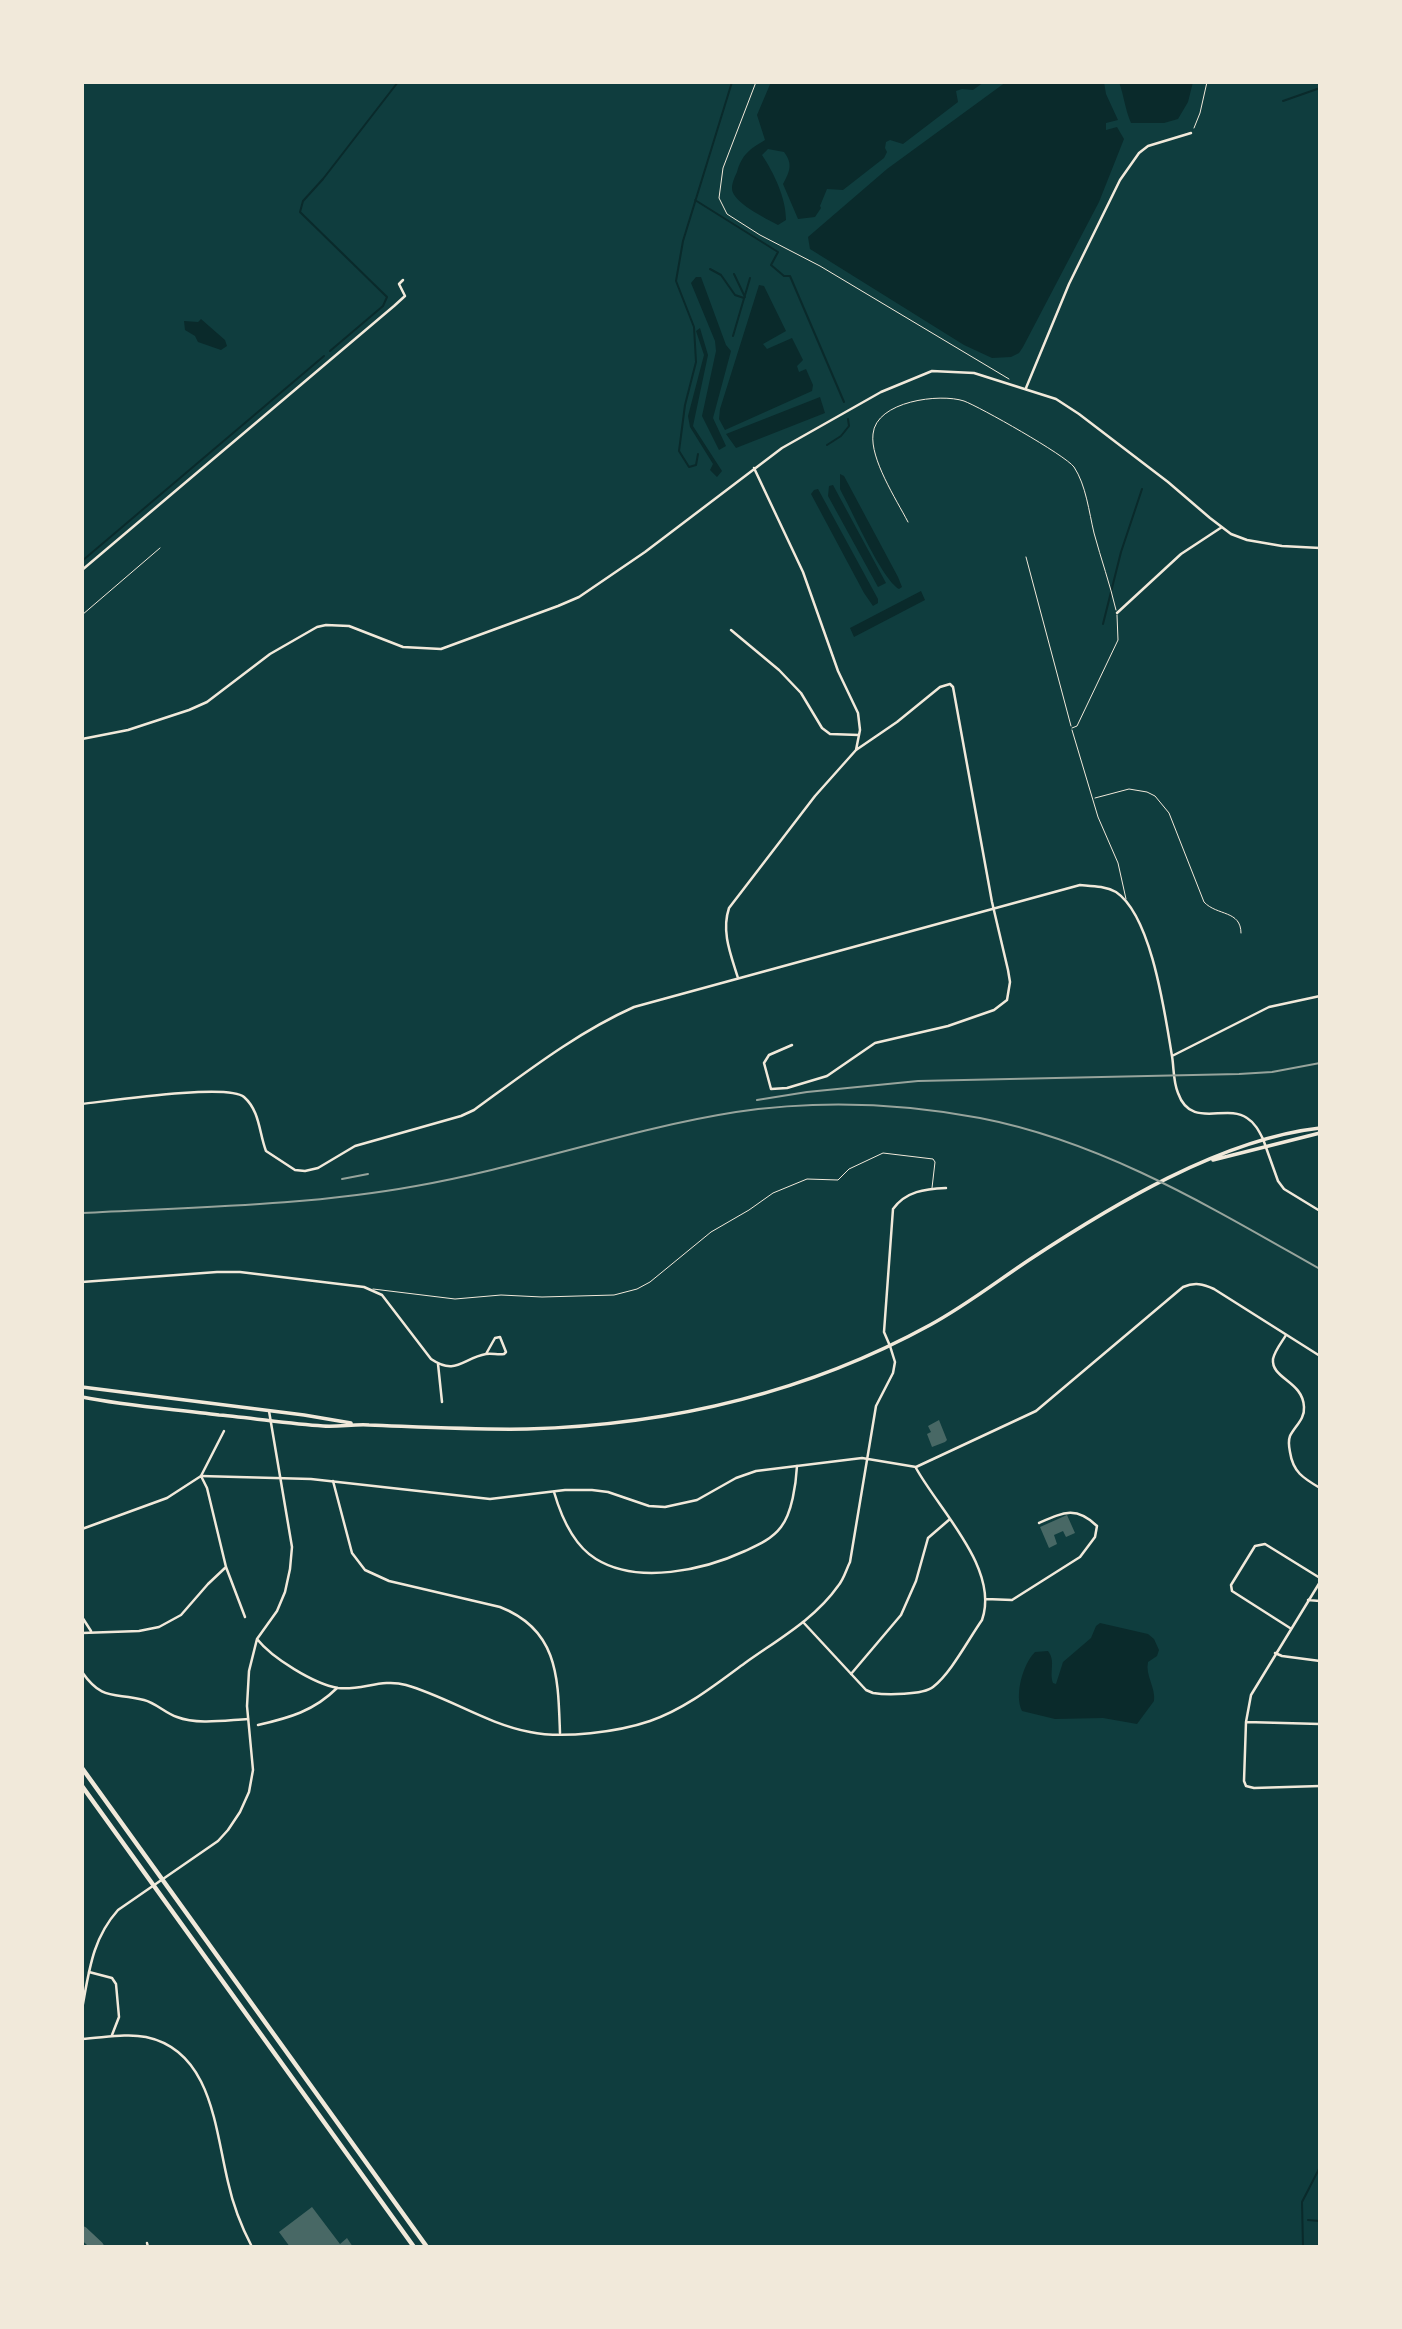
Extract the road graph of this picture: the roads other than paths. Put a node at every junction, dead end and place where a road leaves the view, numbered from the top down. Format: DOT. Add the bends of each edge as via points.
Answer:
graph roads {
  1 [pos="1191,133"];
  2 [pos="403,280"];
  3 [pos="1026,388"];
  4 [pos="754,468"];
  5 [pos="908,522"];
  6 [pos="1222,527"];
  7 [pos="160,548"];
  8 [pos="1320,548"];
  9 [pos="1026,557"];
  10 [pos="82,570"];
  11 [pos="1116,613"];
  12 [pos="82,615"];
  13 [pos="731,630"];
  14 [pos="1072,728"];
  15 [pos="859,735"];
  16 [pos="82,739"];
  17 [pos="856,750"];
  18 [pos="1092,798"];
  19 [pos="1126,901"];
  20 [pos="993,907"];
  21 [pos="1241,933"];
  22 [pos="738,978"];
  23 [pos="1320,996"];
  24 [pos="792,1045"];
  25 [pos="1172,1056"];
  26 [pos="82,1104"];
  27 [pos="1320,1130"];
  28 [pos="1263,1139"];
  29 [pos="1266,1146"];
  30 [pos="1200,1164"];
  31 [pos="932,1188"];
  32 [pos="946,1188"];
  33 [pos="1320,1211"];
  34 [pos="82,1282"];
  35 [pos="373,1289"];
  36 [pos="1286,1335"];
  37 [pos="890,1346"];
  38 [pos="486,1354"];
  39 [pos="1320,1356"];
  40 [pos="438,1364"];
  41 [pos="82,1387"];
  42 [pos="82,1396"];
  43 [pos="442,1402"];
  44 [pos="269,1411"];
  45 [pos="270,1420"];
  46 [pos="357,1424"];
  47 [pos="224,1431"];
  48 [pos="868,1458"];
  49 [pos="797,1466"];
  50 [pos="916,1467"];
  51 [pos="201,1476"];
  52 [pos="279,1478"];
  53 [pos="332,1481"];
  54 [pos="1320,1488"];
  55 [pos="554,1492"];
  56 [pos="951,1518"];
  57 [pos="1039,1523"];
  58 [pos="82,1530"];
  59 [pos="226,1567"];
  60 [pos="1320,1580"];
  61 [pos="986,1599"];
  62 [pos="1308,1600"];
  63 [pos="1320,1601"];
  64 [pos="82,1617"];
  65 [pos="245,1617"];
  66 [pos="803,1622"];
  67 [pos="1290,1628"];
  68 [pos="91,1631"];
  69 [pos="82,1633"];
  70 [pos="257,1639"];
  71 [pos="1275,1653"];
  72 [pos="1320,1661"];
  73 [pos="82,1672"];
  74 [pos="851,1674"];
  75 [pos="337,1688"];
  76 [pos="248,1719"];
  77 [pos="1246,1722"];
  78 [pos="1320,1724"];
  79 [pos="258,1726"];
  80 [pos="560,1733"];
  81 [pos="82,1768"];
  82 [pos="82,1786"];
  83 [pos="1320,1786"];
  84 [pos="89,1972"];
  85 [pos="82,2009"];
  86 [pos="112,2037"];
  87 [pos="82,2039"];
  88 [pos="252,2247"];
  89 [pos="414,2247"];
  90 [pos="427,2247"];
  1 -- 3 [label="street" via="1148,146 1127,170 1069,284"];
  2 -- 10 [label="street" via="399,284 405,296 394,306"];
  3 -- 4 [label="street" via="974,373 932,371 881,392"];
  3 -- 6 [label="street" via="1079,414"];
  4 -- 15 [label="street" via="815,602 858,713"];
  4 -- 16 [label="street" via="645,552 558,606 441,649 403,647 349,626 317,627 270,654 207,702 128,730"];
  5 -- 11 [label="lane" via="876,458 875,424 886,412 915,402 934,398 963,401 1072,464"];
  6 -- 8 [label="street" via="1247,540"];
  6 -- 11 [label="street" via="1181,554"];
  7 -- 12 [label="lane"];
  9 -- 14 [label="lane"];
  11 -- 14 [label="lane" via="1118,640 1077,726"];
  13 -- 15 [label="street" via="801,693 822,728 830,734"];
  14 -- 18 [label="lane"];
  15 -- 17 [label="street"];
  17 -- 20 [label="street" via="940,687 953,687"];
  17 -- 22 [label="street" via="729,908 725,934"];
  18 -- 19 [label="lane" via="1118,863"];
  18 -- 21 [label="lane" via="1129,789 1155,796 1169,813 1204,902 1210,909 1236,918"];
  19 -- 20 [label="street" via="1100,886 1080,885"];
  19 -- 25 [label="street" via="1150,948"];
  20 -- 22 [label="street"];
  20 -- 24 [label="street" via="1010,982 1001,1007 948,1026 875,1043 827,1076 771,1089 765,1063 769,1055"];
  22 -- 26 [label="street" via="634,1007 553,1052 474,1110 355,1146 305,1171 266,1152 252,1105 238,1093 173,1094"];
  23 -- 25 [label="street" via="1248,1015"];
  25 -- 28 [label="street" via="1178,1093 1187,1108 1203,1114 1242,1115"];
  27 -- 28 [label="main road"];
  27 -- 29 [label="main road"];
  28 -- 29 [label="street"];
  28 -- 30 [label="main road"];
  29 -- 30 [label="main road"];
  29 -- 33 [label="street" via="1284,1189"];
  30 -- 37 [label="main road" via="1086,1223 943,1317"];
  31 -- 32 [label="street"];
  31 -- 35 [label="lane" via="933,1159 883,1153 849,1169 838,1180 807,1179 773,1193 711,1232 650,1282 614,1295 455,1299"];
  31 -- 37 [label="street" via="912,1193 893,1209 884,1332"];
  34 -- 35 [label="street" via="229,1272"];
  35 -- 40 [label="street"];
  36 -- 39 [label="street"];
  36 -- 50 [label="street" via="1214,1289 1193,1283 1036,1411"];
  36 -- 54 [label="street" via="1274,1367 1299,1389 1304,1407 1289,1437 1292,1465"];
  37 -- 46 [label="main road" via="753,1398 617,1423 494,1429"];
  37 -- 48 [label="street" via="895,1362 892,1379 876,1406"];
  38 -- 38 [label="street" via="504,1354 503,1340 495,1338"];
  38 -- 40 [label="street" via="457,1366"];
  40 -- 43 [label="street"];
  41 -- 44 [label="main road"];
  42 -- 45 [label="main road"];
  44 -- 45 [label="street"];
  44 -- 46 [label="main road"];
  45 -- 46 [label="main road"];
  45 -- 52 [label="street"];
  47 -- 51 [label="street"];
  48 -- 49 [label="street"];
  48 -- 50 [label="street"];
  48 -- 66 [label="street" via="850,1562 838,1586"];
  49 -- 55 [label="street" via="748,1472 708,1496 665,1507 608,1492"];
  49 -- 55 [label="street" via="787,1518 776,1533 731,1558 678,1572 635,1571 593,1558 567,1525"];
  50 -- 56 [label="street"];
  51 -- 52 [label="street"];
  51 -- 58 [label="street" via="167,1498"];
  51 -- 59 [label="street"];
  52 -- 53 [label="street"];
  52 -- 70 [label="street" via="292,1547 290,1569 277,1611"];
  53 -- 55 [label="street" via="490,1499"];
  53 -- 80 [label="street" via="352,1553 365,1570 389,1581 500,1607 539,1634 556,1674"];
  56 -- 61 [label="street" via="985,1587"];
  56 -- 74 [label="street" via="928,1538 901,1615"];
  57 -- 61 [label="street" via="1074,1513 1086,1516 1097,1527 1089,1548 1060,1570 1012,1600"];
  59 -- 65 [label="street"];
  59 -- 68 [label="street" via="173,1620 149,1630"];
  60 -- 62 [label="street"];
  60 -- 67 [label="street" via="1265,1544 1255,1546 1236,1574 1233,1591"];
  61 -- 74 [label="street" via="982,1620 932,1688 873,1693"];
  62 -- 63 [label="street"];
  62 -- 67 [label="street"];
  64 -- 68 [label="street"];
  66 -- 74 [label="street"];
  66 -- 80 [label="street" via="671,1712 615,1730"];
  67 -- 71 [label="street"];
  68 -- 69 [label="street"];
  70 -- 75 [label="street" via="289,1665"];
  70 -- 76 [label="street" via="249,1671"];
  71 -- 72 [label="street"];
  71 -- 77 [label="street" via="1255,1685"];
  73 -- 76 [label="street" via="107,1696 144,1700 177,1717"];
  75 -- 79 [label="street" via="303,1714"];
  75 -- 80 [label="street" via="406,1685 516,1729"];
  76 -- 84 [label="street" via="253,1770 238,1817 218,1841 118,1910 105,1924"];
  77 -- 78 [label="street"];
  77 -- 83 [label="street" via="1247,1786"];
  81 -- 90 [label="highway"];
  82 -- 89 [label="highway"];
  84 -- 85 [label="street"];
  84 -- 86 [label="street" via="112,1978 116,1984 118,2017"];
  86 -- 87 [label="street"];
  86 -- 88 [label="street" via="136,2036 167,2044 193,2067 205,2088 235,2209"];
}
